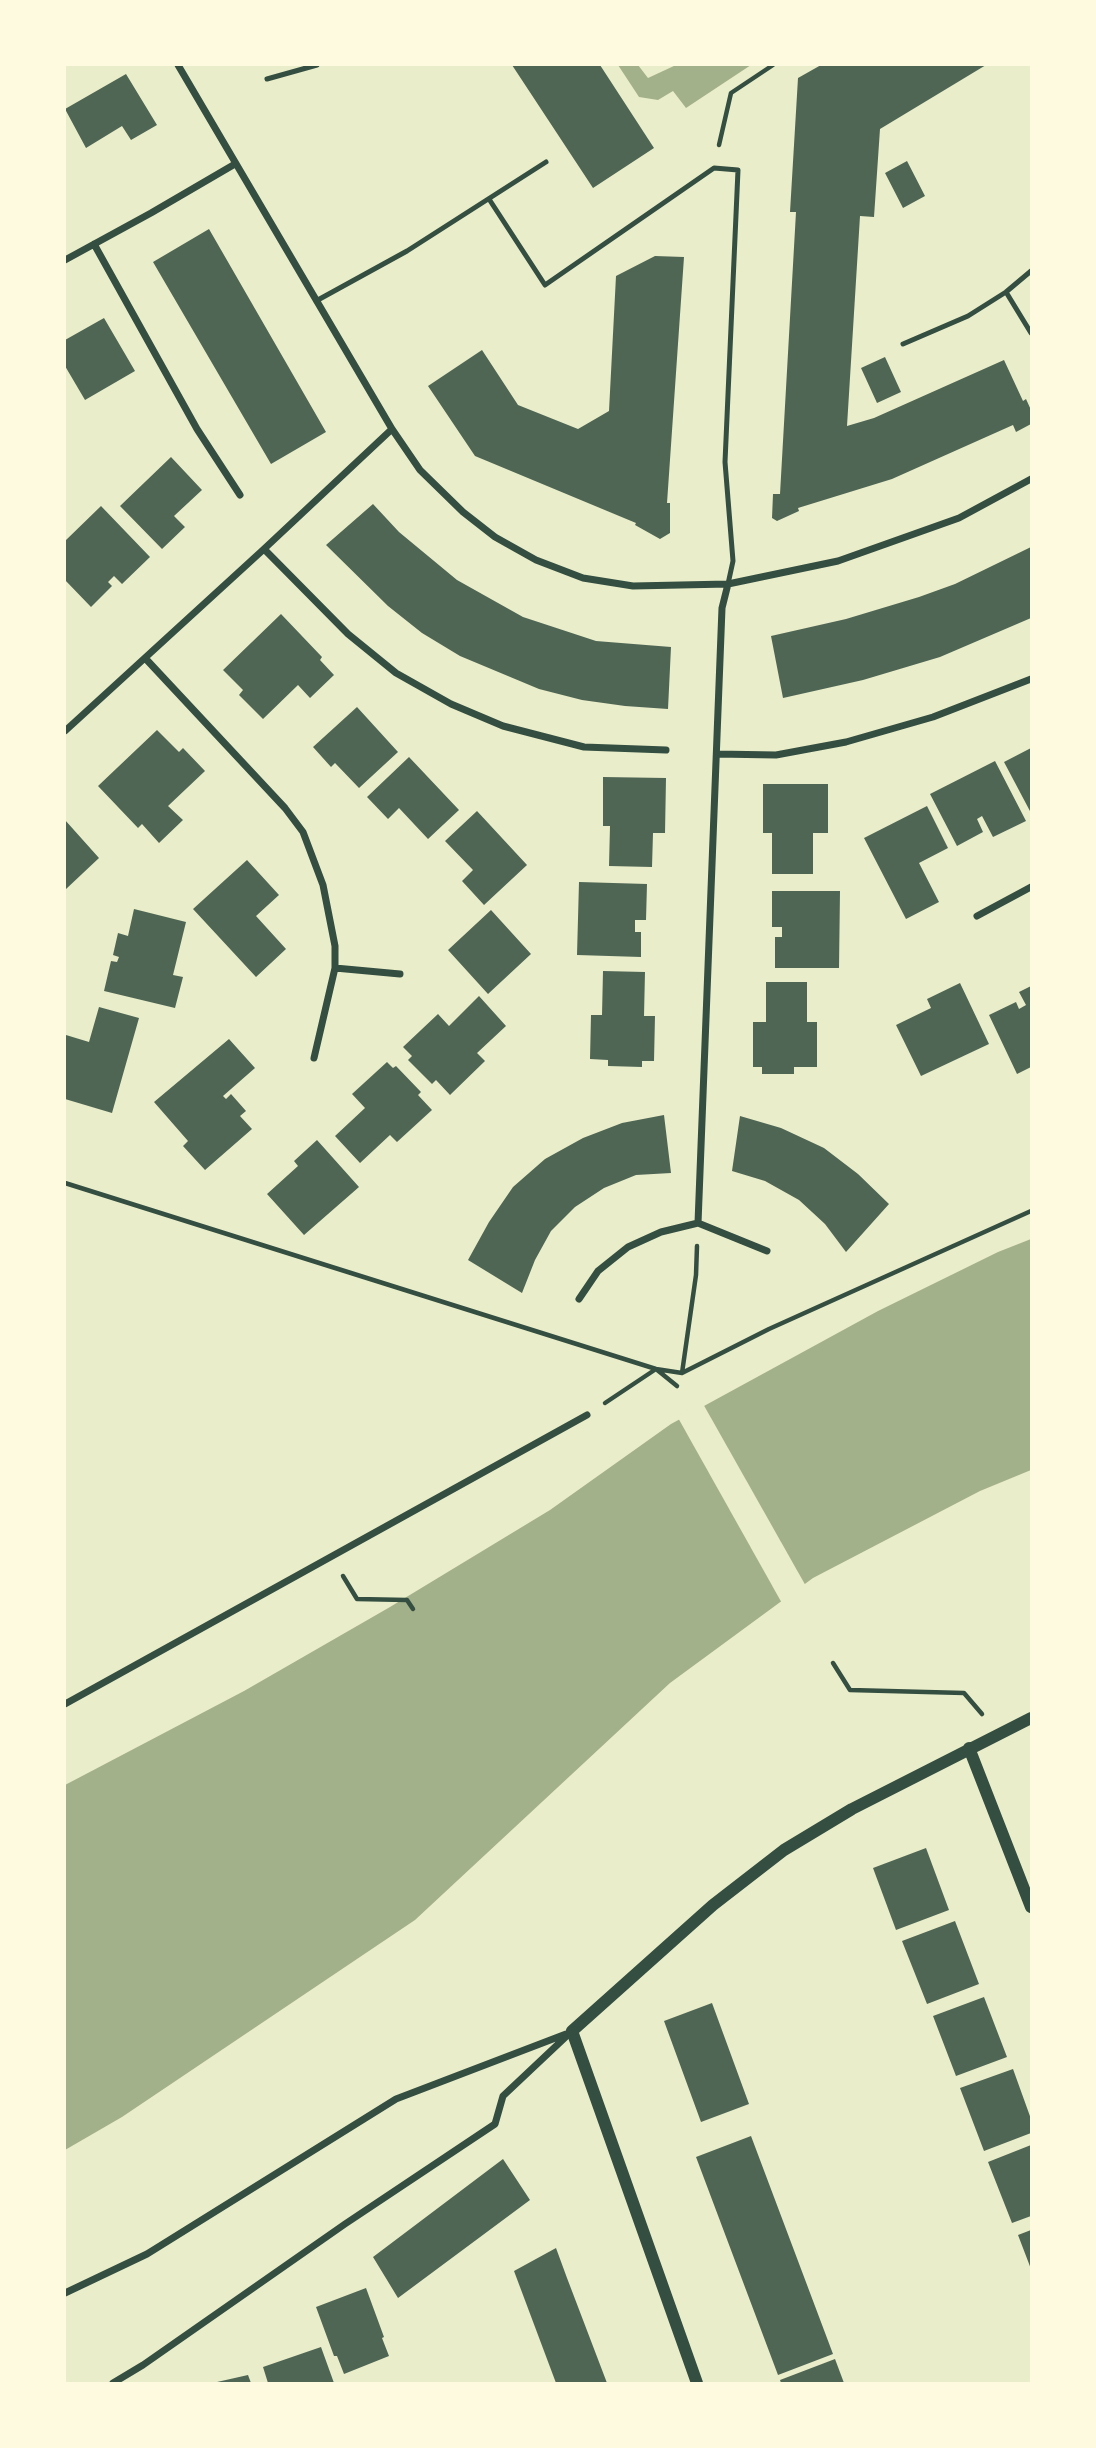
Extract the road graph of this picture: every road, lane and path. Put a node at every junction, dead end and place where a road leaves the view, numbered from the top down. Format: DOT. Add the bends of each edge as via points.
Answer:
graph roads {
  1 [pos="178,65"];
  2 [pos="317,65"];
  3 [pos="773,65"];
  4 [pos="267,79"];
  5 [pos="546,162"];
  6 [pos="235,164"];
  7 [pos="714,168"];
  8 [pos="489,199"];
  9 [pos="94,244"];
  10 [pos="65,260"];
  11 [pos="1031,271"];
  12 [pos="1006,292"];
  13 [pos="316,301"];
  14 [pos="1031,334"];
  15 [pos="902,344"];
  16 [pos="391,429"];
  17 [pos="1031,479"];
  18 [pos="240,495"];
  19 [pos="264,549"];
  20 [pos="729,584"];
  21 [pos="145,658"];
  22 [pos="1031,679"];
  23 [pos="65,731"];
  24 [pos="666,750"];
  25 [pos="717,754"];
  26 [pos="1031,887"];
  27 [pos="976,916"];
  28 [pos="335,968"];
  29 [pos="400,974"];
  30 [pos="314,1058"];
  31 [pos="65,1183"];
  32 [pos="1031,1211"];
  33 [pos="698,1223"];
  34 [pos="767,1251"];
  35 [pos="579,1299"];
  36 [pos="656,1370"];
  37 [pos="682,1373"];
  38 [pos="677,1386"];
  39 [pos="587,1415"];
  40 [pos="357,1599"];
  41 [pos="413,1609"];
  42 [pos="833,1663"];
  43 [pos="964,1693"];
  44 [pos="65,1704"];
  45 [pos="1031,1718"];
  46 [pos="969,1748"];
  47 [pos="1031,1907"];
  48 [pos="572,2031"];
  49 [pos="65,2293"];
  50 [pos="113,2383"];
  51 [pos="697,2383"];
  1 -- 6 [label="street"];
  2 -- 4 [label="lane"];
  3 -- 7 [label="path" via="731,93"];
  5 -- 8 [label="lane"];
  6 -- 9 [label="street"];
  6 -- 13 [label="street"];
  7 -- 8 [label="lane" via="545,285"];
  7 -- 20 [label="lane" via="738,170 724,462 733,561"];
  8 -- 13 [label="lane"];
  9 -- 10 [label="street"];
  9 -- 18 [label="street" via="197,429"];
  11 -- 12 [label="lane"];
  12 -- 14 [label="lane"];
  12 -- 15 [label="lane" via="968,316"];
  13 -- 16 [label="street"];
  16 -- 19 [label="street"];
  16 -- 20 [label="street" via="420,470 463,512 536,560 583,578 633,586"];
  17 -- 20 [label="street" via="959,518 838,561"];
  19 -- 21 [label="street"];
  19 -- 24 [label="street" via="348,634 396,673 452,704 503,726 584,747"];
  20 -- 25 [label="street" via="722,608"];
  21 -- 23 [label="street"];
  21 -- 28 [label="street" via="303,832 323,885"];
  22 -- 25 [label="street" via="933,717 846,742 776,755"];
  25 -- 33 [label="street"];
  26 -- 27 [label="street"];
  28 -- 29 [label="street"];
  28 -- 30 [label="street"];
  31 -- 36 [label="path"];
  32 -- 37 [label="path"];
  33 -- 34 [label="street"];
  33 -- 35 [label="street" via="661,1232 628,1248 598,1272"];
  33 -- 37 [label="path" via="696,1275"];
  36 -- 37 [label="path"];
  36 -- 38 [label="path"];
  36 -- 39 [label="path"];
  39 -- 44 [label="street"];
  40 -- 41 [label="path" via="407,1600"];
  42 -- 43 [label="path" via="850,1690"];
  45 -- 46 [label="street"];
  46 -- 47 [label="street"];
  46 -- 48 [label="street" via="785,1850 713,1905"];
  48 -- 49 [label="street" via="396,2099 147,2254"];
  48 -- 50 [label="street" via="503,2096 495,2124"];
  48 -- 51 [label="street"];
}
